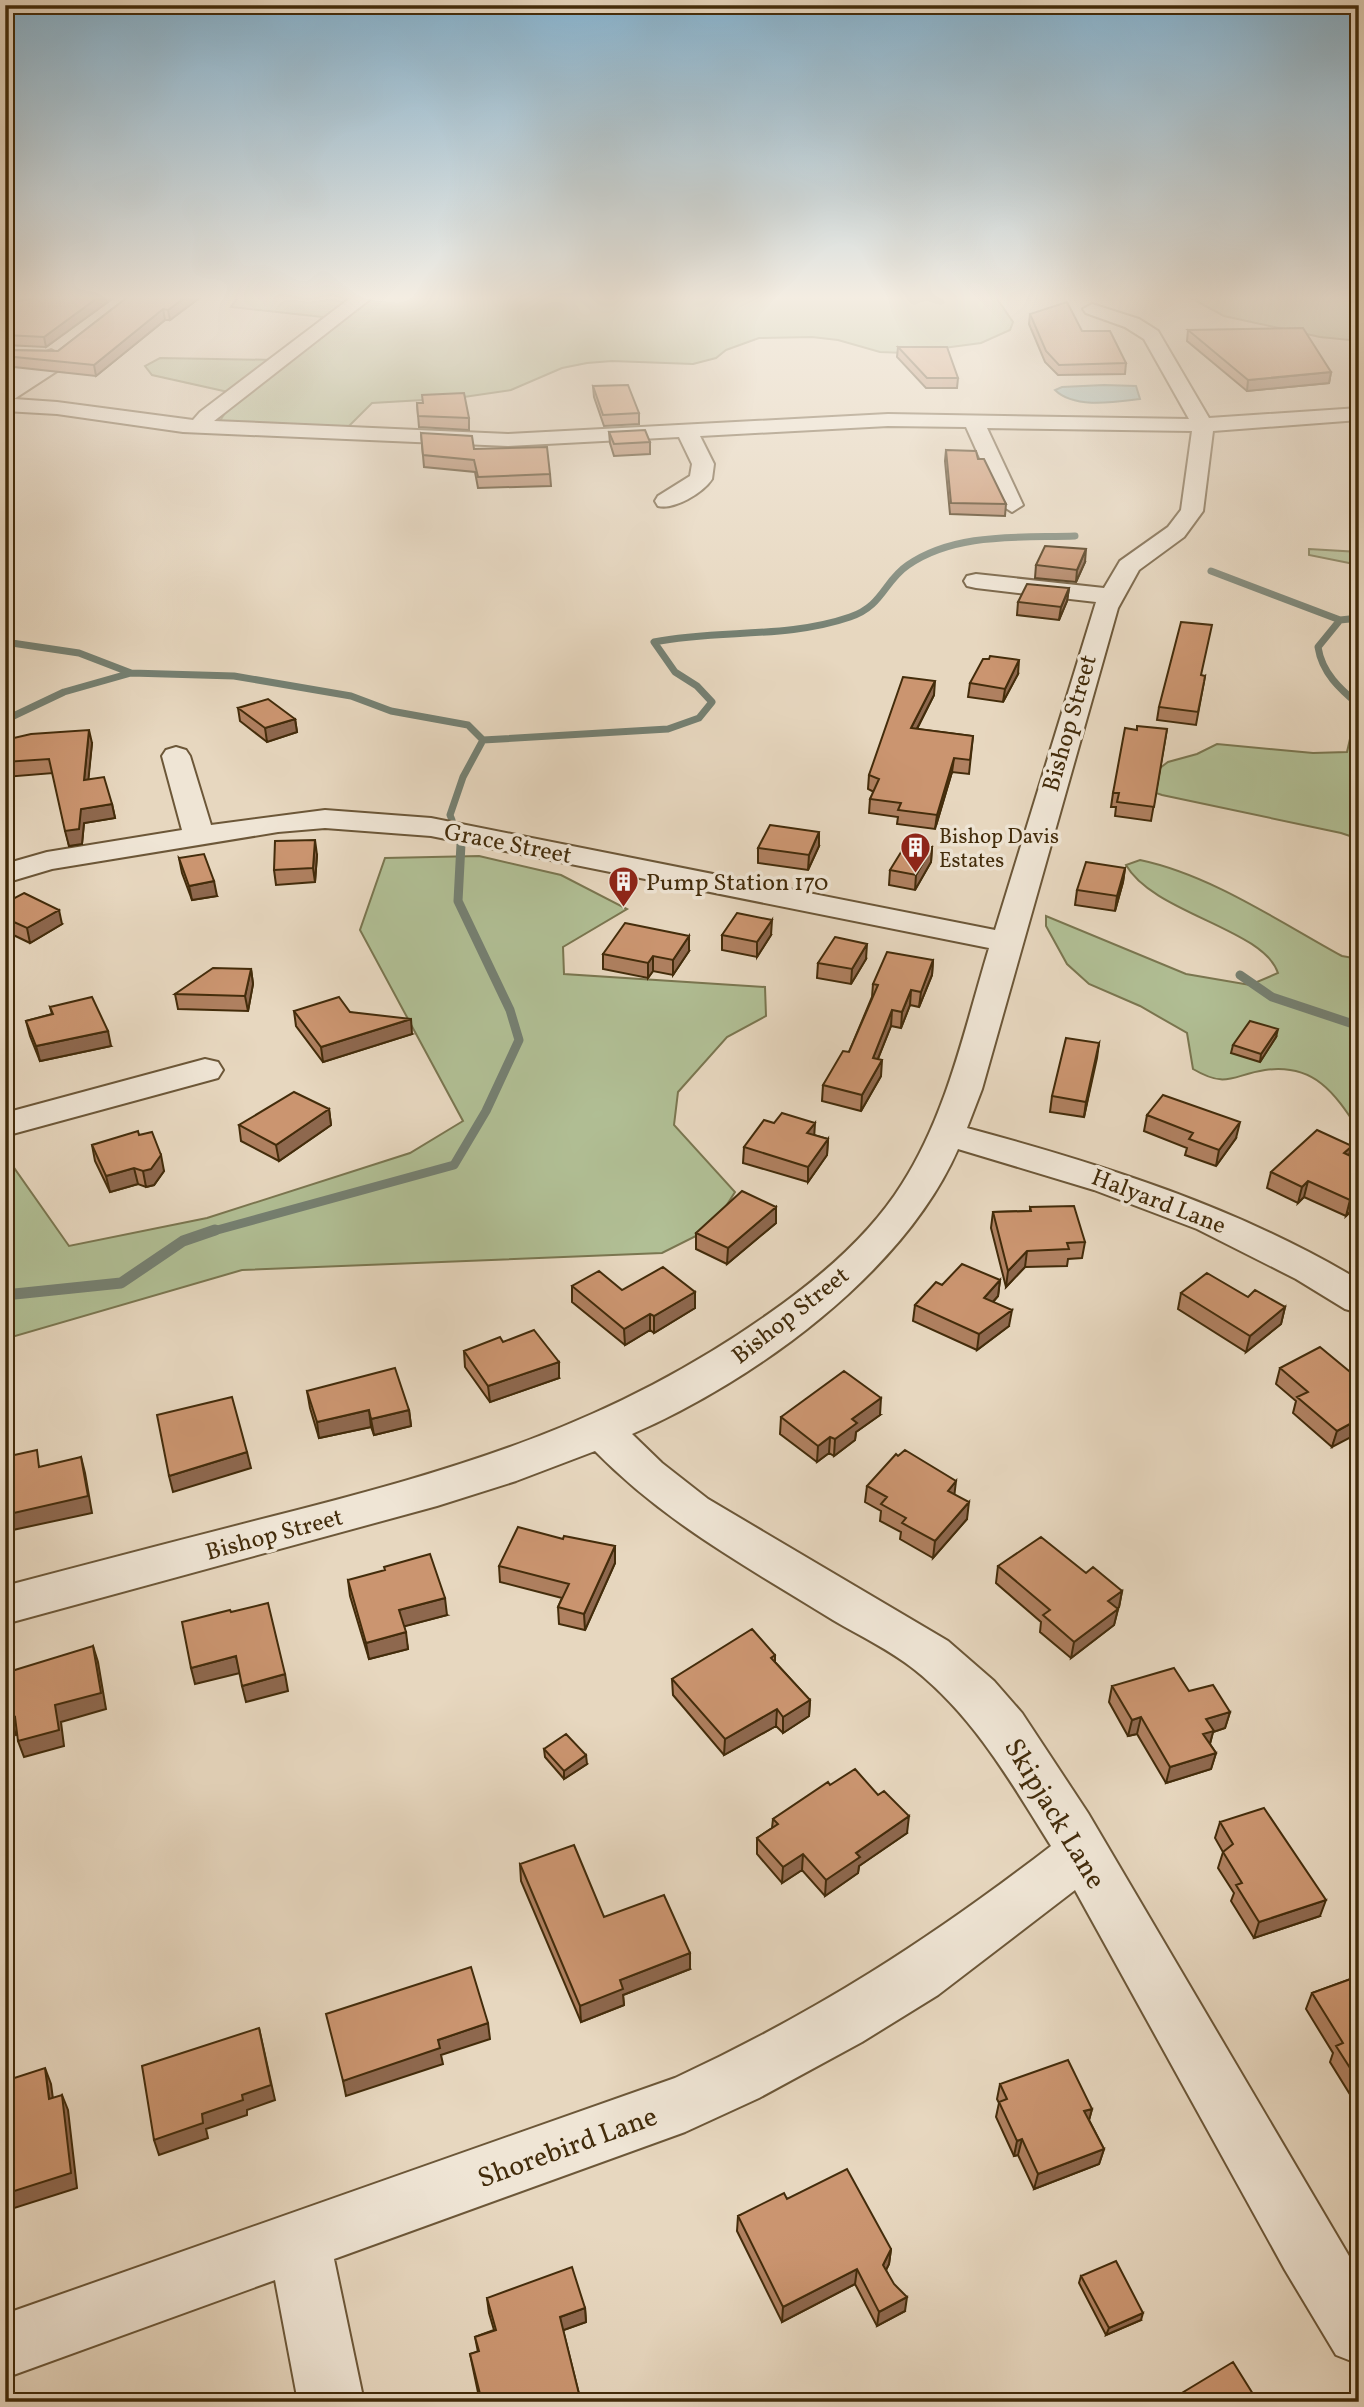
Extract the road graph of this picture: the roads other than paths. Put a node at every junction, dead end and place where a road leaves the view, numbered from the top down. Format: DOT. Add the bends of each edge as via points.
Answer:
graph roads {
  1 [pos="59,408"];
  2 [pos="216,408"];
  3 [pos="1193,408"];
  4 [pos="1359,414"];
  5 [pos="973,420"];
  6 [pos="1203,425"];
  7 [pos="199,427"];
  8 [pos="686,430"];
  9 [pos="666,501"];
  10 [pos="1012,505"];
  11 [pos="976,580"];
  12 [pos="1112,596"];
  13 [pos="176,756"];
  14 [pos="199,836"];
  15 [pos="5,874"];
  16 [pos="1008,943"];
  17 [pos="205,1070"];
  18 [pos="5,1125"];
  19 [pos="946,1134"];
  20 [pos="1359,1299"];
  21 [pos="603,1432"];
  22 [pos="5,1605"];
  23 [pos="1082,1853"];
  24 [pos="299,2242"];
  25 [pos="1359,2332"];
  26 [pos="5,2346"];
  27 [pos="331,2402"];
  1 -- 7 [label="street"];
  2 -- 7 [label="street"];
  3 -- 6 [label="street"];
  4 -- 6 [label="street"];
  5 -- 6 [label="street"];
  5 -- 8 [label="street"];
  5 -- 10 [label="street"];
  6 -- 12 [label="street, Bishop Street" via="1192,511 1176,532 1129,566"];
  7 -- 8 [label="street" via="509,440"];
  8 -- 9 [label="street" via="704,464 701,479"];
  11 -- 12 [label="street"];
  12 -- 16 [label="street, Bishop Street" via="1092,644"];
  13 -- 14 [label="street"];
  14 -- 15 [label="street, Grace Street" via="47,860"];
  14 -- 16 [label="street, Grace Street" via="325,818 431,827"];
  16 -- 19 [label="street, Bishop Street"];
  17 -- 18 [label="street"];
  19 -- 20 [label="street, Halyard Lane" via="1151,1194 1254,1238"];
  19 -- 21 [label="street, Bishop Street" via="916,1193 836,1283 743,1355 671,1399"];
  21 -- 22 [label="street, Bishop Street" via="411,1499"];
  21 -- 23 [label="street, Skipjack Lane" via="646,1475 692,1511 931,1656 1004,1728"];
  23 -- 24 [label="street, Shorebird Lane" via="975,1937 893,1992 752,2072 685,2103"];
  23 -- 25 [label="street, Skipjack Lane"];
  24 -- 26 [label="street, Shorebird Lane"];
  24 -- 27 [label="street"];
}
